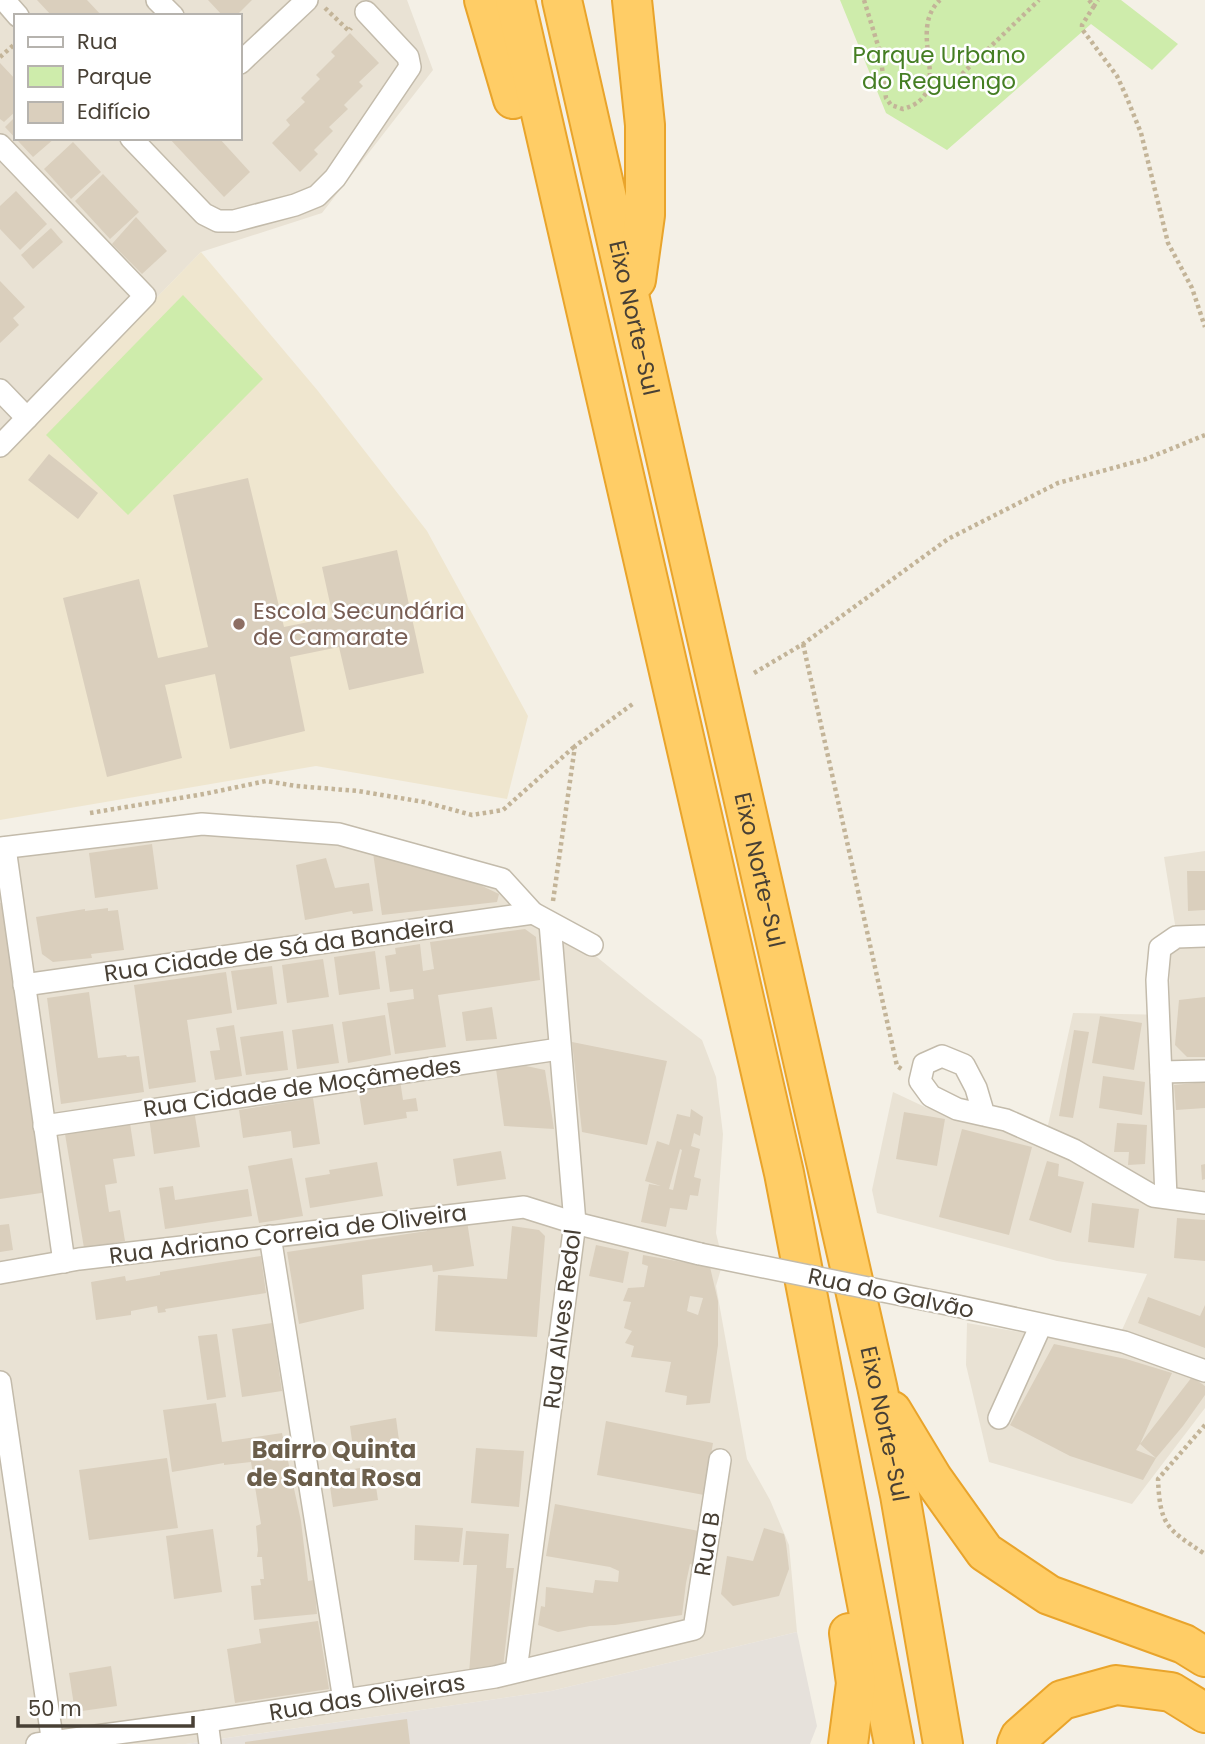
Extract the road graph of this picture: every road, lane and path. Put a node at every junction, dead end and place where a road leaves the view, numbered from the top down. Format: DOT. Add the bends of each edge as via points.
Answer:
graph roads {
  1 [pos="4,0"];
  2 [pos="157,0"];
  3 [pos="307,0"];
  4 [pos="318,0"];
  5 [pos="484,0"];
  6 [pos="514,0"];
  7 [pos="562,0"];
  8 [pos="632,0"];
  9 [pos="864,0"];
  10 [pos="940,0"];
  11 [pos="1039,0"];
  12 [pos="1088,0"];
  13 [pos="1098,0"];
  14 [pos="1094,6"];
  15 [pos="366,12"];
  16 [pos="16,14"];
  17 [pos="171,14"];
  18 [pos="14,45"];
  19 [pos="0,57"];
  20 [pos="242,61"];
  21 [pos="962,74"];
  22 [pos="133,140"];
  23 [pos="0,145"];
  24 [pos="551,155"];
  25 [pos="633,303"];
  26 [pos="1205,327"];
  27 [pos="0,390"];
  28 [pos="27,418"];
  29 [pos="1205,435"];
  30 [pos="0,446"];
  31 [pos="803,644"];
  32 [pos="754,673"];
  33 [pos="634,703"];
  34 [pos="575,746"];
  35 [pos="81,814"];
  36 [pos="2,848"];
  37 [pos="542,918"];
  38 [pos="1205,936"];
  39 [pos="592,945"];
  40 [pos="24,985"];
  41 [pos="559,1049"];
  42 [pos="1205,1071"];
  43 [pos="1161,1072"];
  44 [pos="920,1081"];
  45 [pos="984,1115"];
  46 [pos="44,1126"];
  47 [pos="1166,1197"];
  48 [pos="1205,1203"];
  49 [pos="575,1223"];
  50 [pos="270,1236"];
  51 [pos="64,1262"];
  52 [pos="0,1273"];
  53 [pos="1041,1325"];
  54 [pos="1205,1371"];
  55 [pos="0,1382"];
  56 [pos="877,1386"];
  57 [pos="999,1418"];
  58 [pos="1205,1425"];
  59 [pos="720,1460"];
  60 [pos="848,1505"];
  61 [pos="1205,1555"];
  62 [pos="694,1629"];
  63 [pos="1205,1657"];
  64 [pos="516,1671"];
  65 [pos="344,1700"];
  66 [pos="1205,1713"];
  67 [pos="206,1721"];
  68 [pos="48,1743"];
  69 [pos="210,1744"];
  70 [pos="849,1744"];
  71 [pos="894,1744"];
  72 [pos="943,1744"];
  73 [pos="1017,1744"];
  1 -- 16 [label="street"];
  2 -- 17 [label="street"];
  3 -- 20 [label="street"];
  4 -- 15 [label="path" via="349,31"];
  5 -- 24 [label="highway" via="513,101"];
  6 -- 24 [label="highway, Eixo Norte-Sul"];
  7 -- 25 [label="highway, Eixo Norte-Sul"];
  8 -- 25 [label="highway" via="645,125 645,202"];
  9 -- 10 [label="path" via="880,52 886,97 891,105 903,109 921,101 930,83 925,37 931,12"];
  11 -- 21 [label="path"];
  12 -- 14 [label="path"];
  13 -- 14 [label="path"];
  14 -- 26 [label="path" via="1082,29 1117,76 1127,98 1141,133 1168,243 1192,288"];
  15 -- 22 [label="street" via="408,57 410,67 335,178 317,196 218,222 204,215"];
  18 -- 19 [label="path"];
  23 -- 28 [label="street" via="145,296"];
  24 -- 60 [label="highway, Eixo Norte-Sul" via="781,1160"];
  25 -- 56 [label="highway, Eixo Norte-Sul"];
  27 -- 28 [label="street"];
  28 -- 30 [label="street"];
  29 -- 31 [label="path" via="1146,459 1058,483 948,539"];
  31 -- 32 [label="path"];
  31 -- 44 [label="path" via="897,1066"];
  33 -- 34 [label="path"];
  34 -- 35 [label="path" via="503,810 472,816 410,799 265,781"];
  34 -- 37 [label="path"];
  36 -- 37 [label="street" via="202,824 339,834 502,879"];
  36 -- 40 [label="street"];
  37 -- 39 [label="street"];
  37 -- 40 [label="street, Rua Cidade de Sá da Bandeira"];
  37 -- 41 [label="street, Rua Alves Redol"];
  38 -- 43 [label="street" via="1176,937 1160,948"];
  40 -- 46 [label="street"];
  41 -- 46 [label="street, Rua Cidade de Moçâmedes"];
  41 -- 49 [label="street, Rua Alves Redol"];
  42 -- 43 [label="street"];
  43 -- 47 [label="street"];
  44 -- 45 [label="street" via="930,1096"];
  44 -- 45 [label="street" via="924,1064 942,1056 964,1065"];
  45 -- 47 [label="street" via="1074,1150 1153,1196"];
  46 -- 51 [label="street"];
  47 -- 48 [label="street"];
  49 -- 50 [label="street, Rua Adriano Correia de Oliveira" via="524,1207"];
  49 -- 53 [label="street, Rua do Galvão, bridge" via="700,1254"];
  49 -- 64 [label="street, Rua Alves Redol"];
  50 -- 51 [label="street, Rua Adriano Correia de Oliveira"];
  50 -- 65 [label="street"];
  51 -- 52 [label="street, Rua Adriano Correia de Oliveira"];
  53 -- 54 [label="street, Rua do Galvão" via="1124,1342"];
  53 -- 57 [label="street"];
  55 -- 68 [label="street"];
  56 -- 63 [label="highway" via="933,1479 985,1552 1049,1595 1184,1644"];
  56 -- 72 [label="highway, Eixo Norte-Sul"];
  58 -- 61 [label="path" via="1158,1479 1159,1511 1175,1534"];
  59 -- 62 [label="street, Rua B"];
  60 -- 70 [label="highway" via="843,1592 856,1683"];
  60 -- 71 [label="highway, Eixo Norte-Sul"];
  62 -- 64 [label="street, Rua das Oliveiras"];
  64 -- 65 [label="street, Rua das Oliveiras"];
  65 -- 67 [label="street, Rua das Oliveiras"];
  66 -- 73 [label="highway" via="1171,1692 1116,1685 1062,1700"];
  67 -- 68 [label="street, Rua das Oliveiras"];
  67 -- 69 [label="street"];
}
